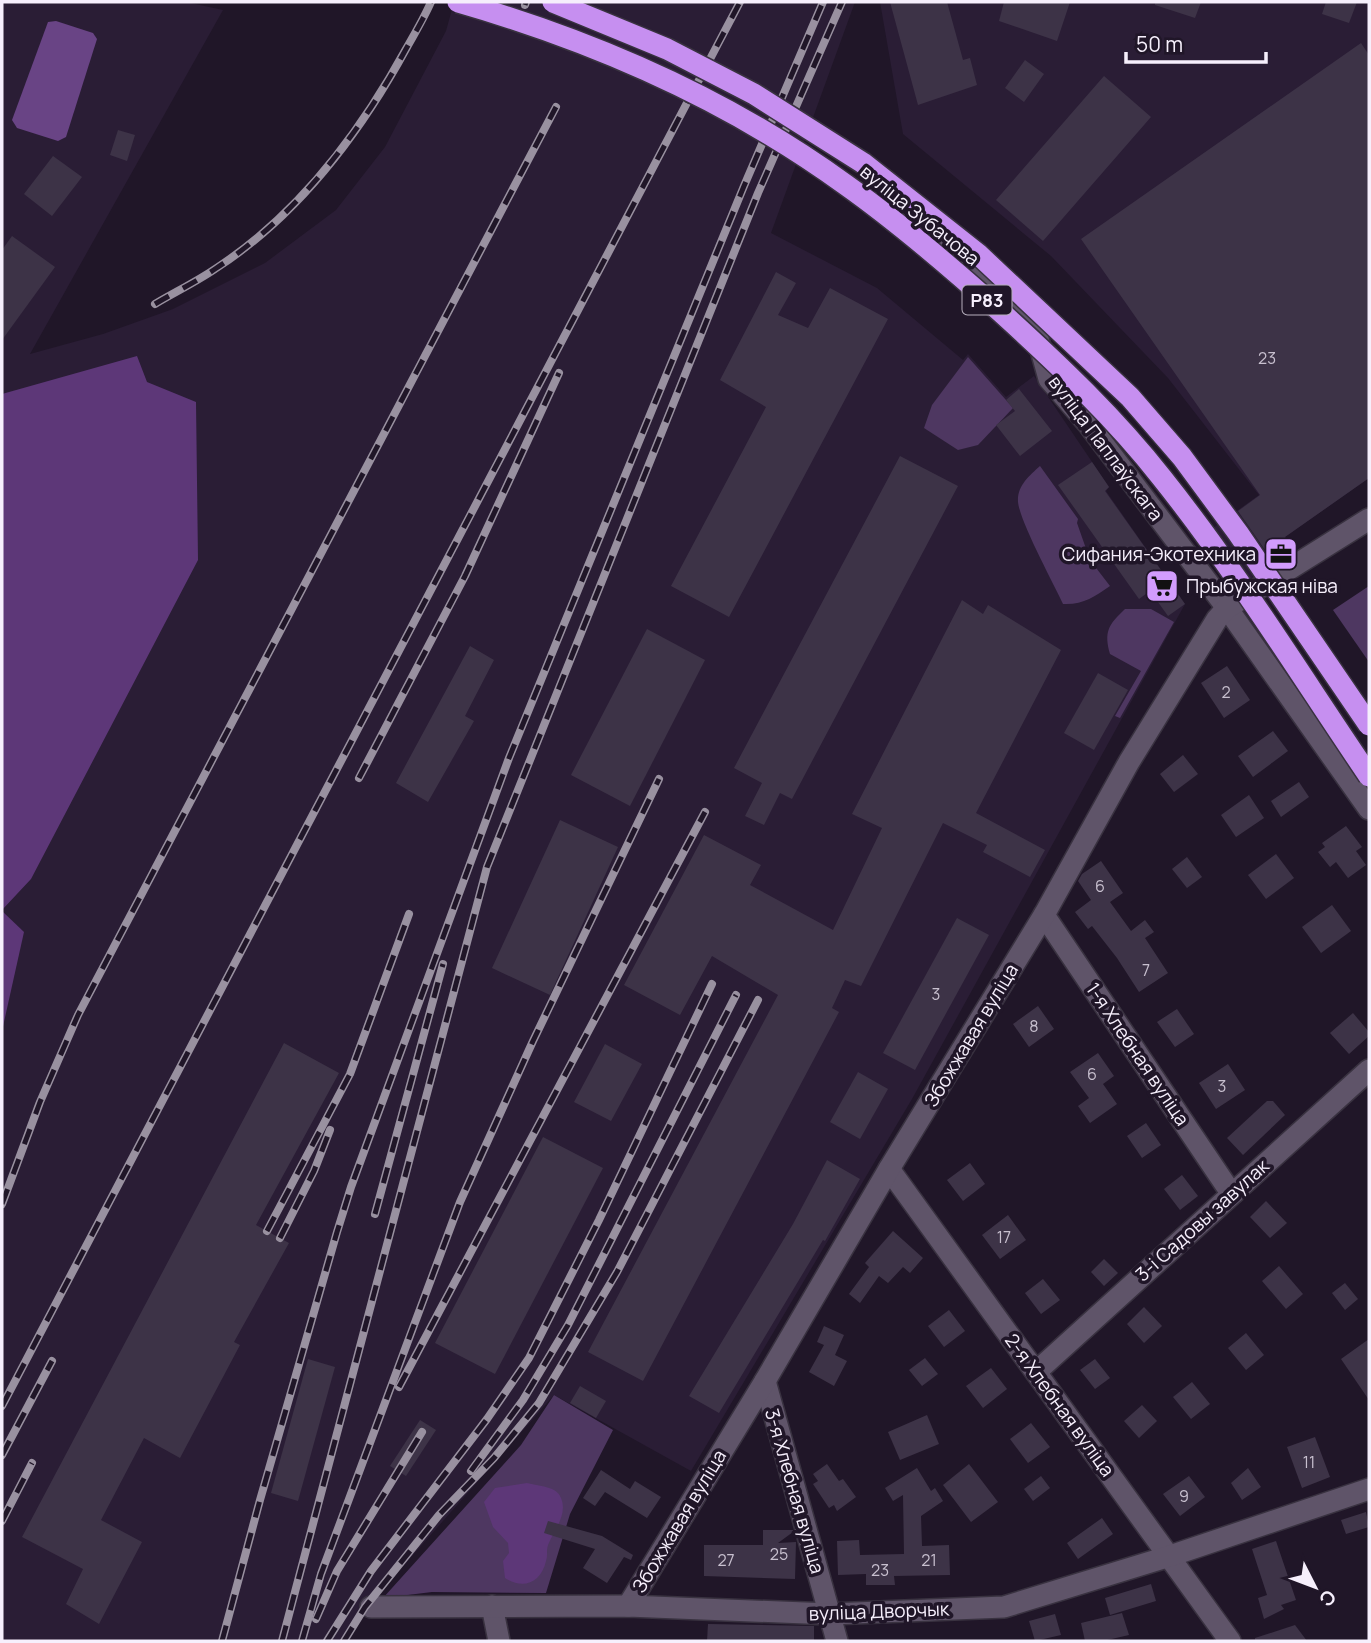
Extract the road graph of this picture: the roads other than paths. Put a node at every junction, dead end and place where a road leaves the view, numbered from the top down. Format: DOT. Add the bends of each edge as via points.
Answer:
graph roads {
  1 [pos="458,2"];
  2 [pos="553,2"];
  3 [pos="934,235"];
  4 [pos="1369,519"];
  5 [pos="1227,608"];
  6 [pos="1369,725"];
  7 [pos="1369,776"];
  8 [pos="1369,808"];
  9 [pos="1044,915"];
  10 [pos="1369,1070"];
  11 [pos="889,1169"];
  12 [pos="1231,1193"];
  13 [pos="1036,1372"];
  14 [pos="765,1381"];
  15 [pos="1369,1489"];
  16 [pos="1170,1556"];
  17 [pos="492,1606"];
  18 [pos="628,1606"];
  19 [pos="371,1607"];
  20 [pos="830,1614"];
  21 [pos="499,1641"];
  22 [pos="836,1641"];
  23 [pos="1230,1641"];
  1 -- 7 [label="highway, вуліца Зубачова / Р83, bridge" via="580,41 740,117 846,185 961,276 1045,354 1161,476"];
  2 -- 6 [label="highway, вуліца Зубачова / Р83, bridge" via="667,49 754,94 863,163 978,254 1130,397 1182,457"];
  3 -- 5 [label="street, вуліца Паплаўскага" via="1035,328 1049,379"];
  4 -- 5 [label="street, Збожжавая вуліца"];
  5 -- 8 [label="street, вуліца Паплаўскага"];
  5 -- 9 [label="street, Збожжавая вуліца" via="1129,762"];
  9 -- 11 [label="street, Збожжавая вуліца"];
  9 -- 12 [label="street, 1-я Хлебная вуліца"];
  10 -- 12 [label="street, 3-і Садовы завулак"];
  11 -- 13 [label="street, 2-я Хлебная вуліца"];
  11 -- 14 [label="street, Збожжавая вуліца"];
  12 -- 13 [label="street, 3-і Садовы завулак"];
  13 -- 16 [label="street, 2-я Хлебная вуліца"];
  14 -- 18 [label="street, Збожжавая вуліца"];
  14 -- 20 [label="street, 3-я Хлебная вуліца"];
  15 -- 16 [label="street, вуліца Дворчык"];
  16 -- 20 [label="street, вуліца Дворчык" via="1004,1606"];
  16 -- 23 [label="street, 2-я Хлебная вуліца"];
  17 -- 18 [label="street, вуліца Дворчык"];
  17 -- 19 [label="street, вуліца Дворчык"];
  17 -- 21 [label="street"];
  18 -- 20 [label="street, вуліца Дворчык"];
  20 -- 22 [label="street, 3-я Хлебная вуліца"];
}
